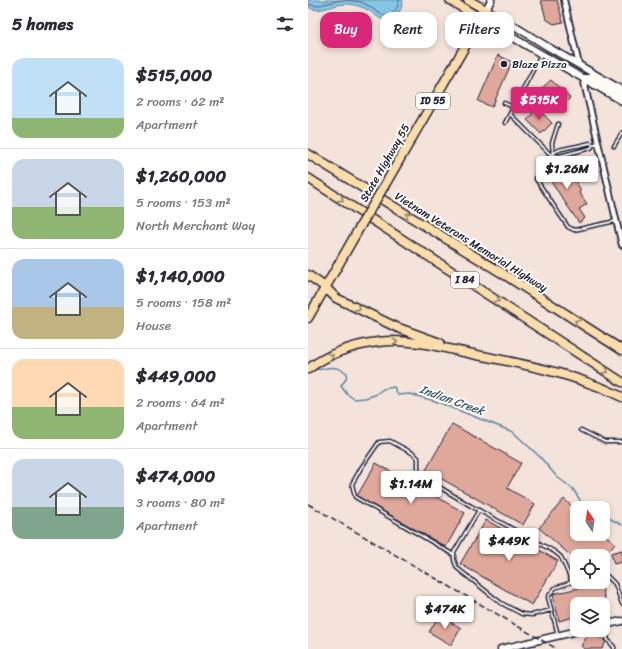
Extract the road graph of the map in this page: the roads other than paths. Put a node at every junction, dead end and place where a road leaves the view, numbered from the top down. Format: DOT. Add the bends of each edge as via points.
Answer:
graph roads {
  1 [pos="450,0"];
  2 [pos="468,0"];
  3 [pos="491,0"];
  4 [pos="564,0"];
  5 [pos="486,10"];
  6 [pos="470,12"];
  7 [pos="514,38"];
  8 [pos="464,48"];
  9 [pos="542,54"];
  10 [pos="579,65"];
  11 [pos="583,78"];
  12 [pos="622,90"];
  13 [pos="622,94"];
  14 [pos="622,101"];
  15 [pos="504,103"];
  16 [pos="513,107"];
  17 [pos="510,114"];
  18 [pos="505,123"];
  19 [pos="558,124"];
  20 [pos="622,133"];
  21 [pos="596,144"];
  22 [pos="614,146"];
  23 [pos="308,154"];
  24 [pos="553,155"];
  25 [pos="308,178"];
  26 [pos="616,221"];
  27 [pos="622,245"];
  28 [pos="308,275"];
  29 [pos="325,287"];
  30 [pos="308,318"];
  31 [pos="622,350"];
  32 [pos="308,369"];
  33 [pos="544,369"];
  34 [pos="622,382"];
  35 [pos="622,397"];
  36 [pos="581,430"];
  37 [pos="622,442"];
  38 [pos="479,510"];
  39 [pos="454,555"];
  40 [pos="570,577"];
  41 [pos="610,579"];
  42 [pos="570,583"];
  43 [pos="622,604"];
  44 [pos="551,610"];
  45 [pos="622,621"];
  46 [pos="610,623"];
  47 [pos="570,633"];
  48 [pos="558,636"];
  49 [pos="607,637"];
  50 [pos="501,649"];
  51 [pos="614,649"];
  1 -- 6 [label="highway"];
  2 -- 5 [label="highway"];
  3 -- 5 [label="main road"];
  4 -- 10 [label="street"];
  5 -- 10 [label="main road"];
  7 -- 9 [label="main road"];
  8 -- 29 [label="highway, State Highway 55 / ID 55, bridge"];
  9 -- 11 [label="main road"];
  9 -- 16 [label="lane"];
  10 -- 12 [label="main road"];
  11 -- 13 [label="main road" via="592,78"];
  11 -- 14 [label="main road"];
  11 -- 21 [label="street"];
  15 -- 16 [label="lane"];
  16 -- 17 [label="lane"];
  17 -- 18 [label="lane"];
  17 -- 24 [label="lane"];
  19 -- 24 [label="lane" via="552,144"];
  20 -- 22 [label="lane"];
  21 -- 24 [label="lane" via="591,148"];
  21 -- 24 [label="lane" via="590,143 557,151"];
  21 -- 26 [label="street"];
  31 -- 23 [label="highway, Vietnam Veterans Memorial Highway / I 84, one-way"];
  24 -- 26 [label="lane" via="539,170 536,179 570,228 574,230"];
  25 -- 34 [label="highway, I 84, one-way"];
  26 -- 27 [label="street"];
  28 -- 29 [label="highway"];
  29 -- 30 [label="highway, State Highway 55 / ID 55"];
  29 -- 33 [label="highway, one-way" via="336,298 396,328 435,341"];
  32 -- 33 [label="highway, one-way" via="356,346 379,342 434,346"];
  33 -- 35 [label="highway" via="595,385"];
  36 -- 37 [label="lane" via="606,442"];
  38 -- 39 [label="lane"];
  38 -- 39 [label="lane" via="421,476 418,471 418,458 390,442 380,442 352,484 355,497"];
  38 -- 40 [label="lane" via="555,552 561,557"];
  39 -- 44 [label="lane" via="457,568 501,603 522,614 532,615"];
  41 -- 43 [label="lane" via="615,584"];
  42 -- 44 [label="lane" via="555,588 548,597"];
  44 -- 48 [label="lane"];
  45 -- 46 [label="main road"];
  47 -- 48 [label="main road"];
  48 -- 50 [label="main road"];
  49 -- 51 [label="lane"];
}
